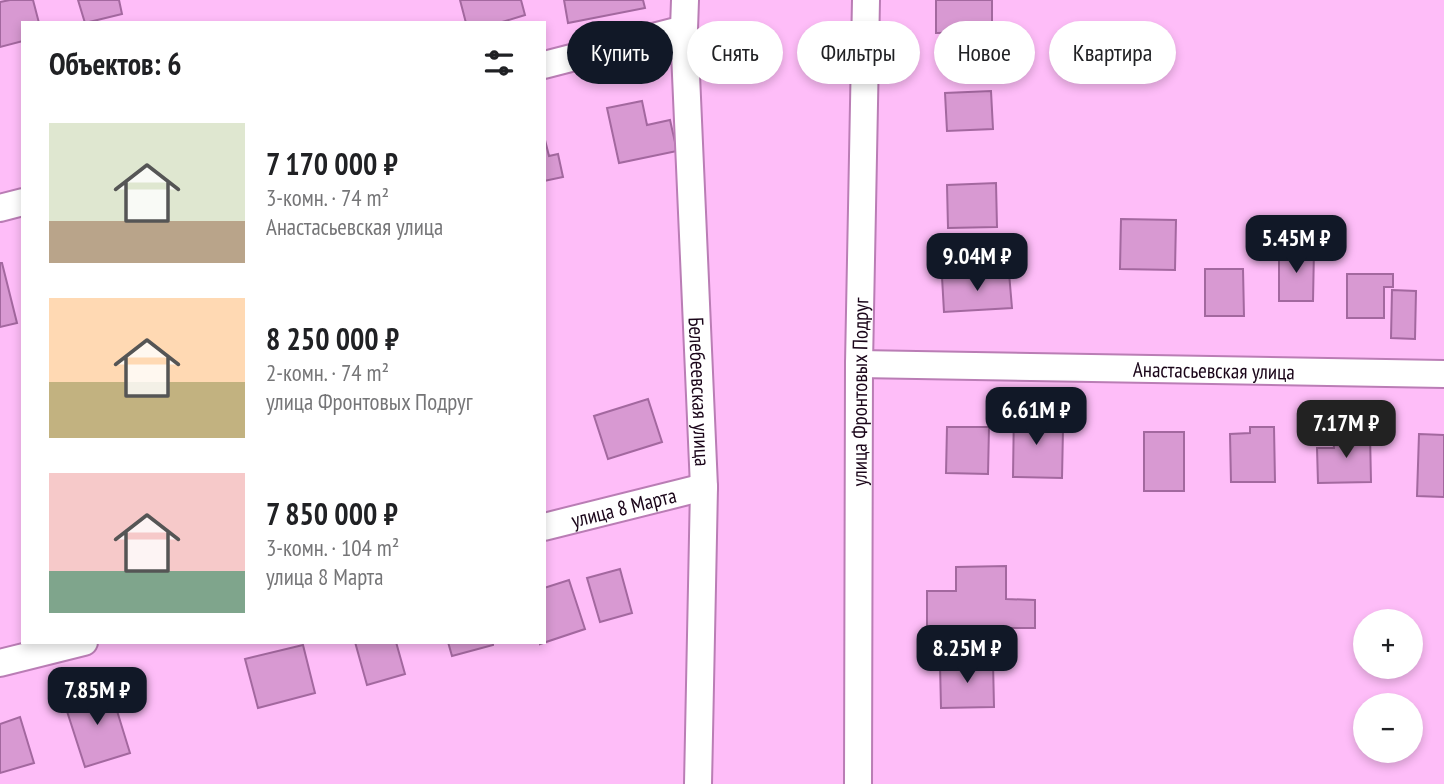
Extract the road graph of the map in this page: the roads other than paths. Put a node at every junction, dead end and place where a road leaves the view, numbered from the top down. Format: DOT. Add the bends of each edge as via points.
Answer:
graph roads {
  1 [pos="685,0"];
  2 [pos="866,0"];
  3 [pos="684,29"];
  4 [pos="546,64"];
  5 [pos="21,203"];
  6 [pos="0,208"];
  7 [pos="859,364"];
  8 [pos="1444,374"];
  9 [pos="704,488"];
  10 [pos="546,527"];
  11 [pos="76,644"];
  12 [pos="0,663"];
  13 [pos="698,784"];
  14 [pos="858,784"];
  1 -- 3 [label="street, Белебеевская улица"];
  2 -- 7 [label="street, улица Фронтовых Подруг"];
  3 -- 4 [label="street"];
  3 -- 9 [label="street, Белебеевская улица"];
  5 -- 6 [label="street"];
  7 -- 8 [label="street, Анастасьевская улица"];
  7 -- 14 [label="street, улица Фронтовых Подруг"];
  9 -- 10 [label="street, улица 8 Марта"];
  9 -- 13 [label="street, Белебеевская улица"];
  11 -- 12 [label="street"];
}
